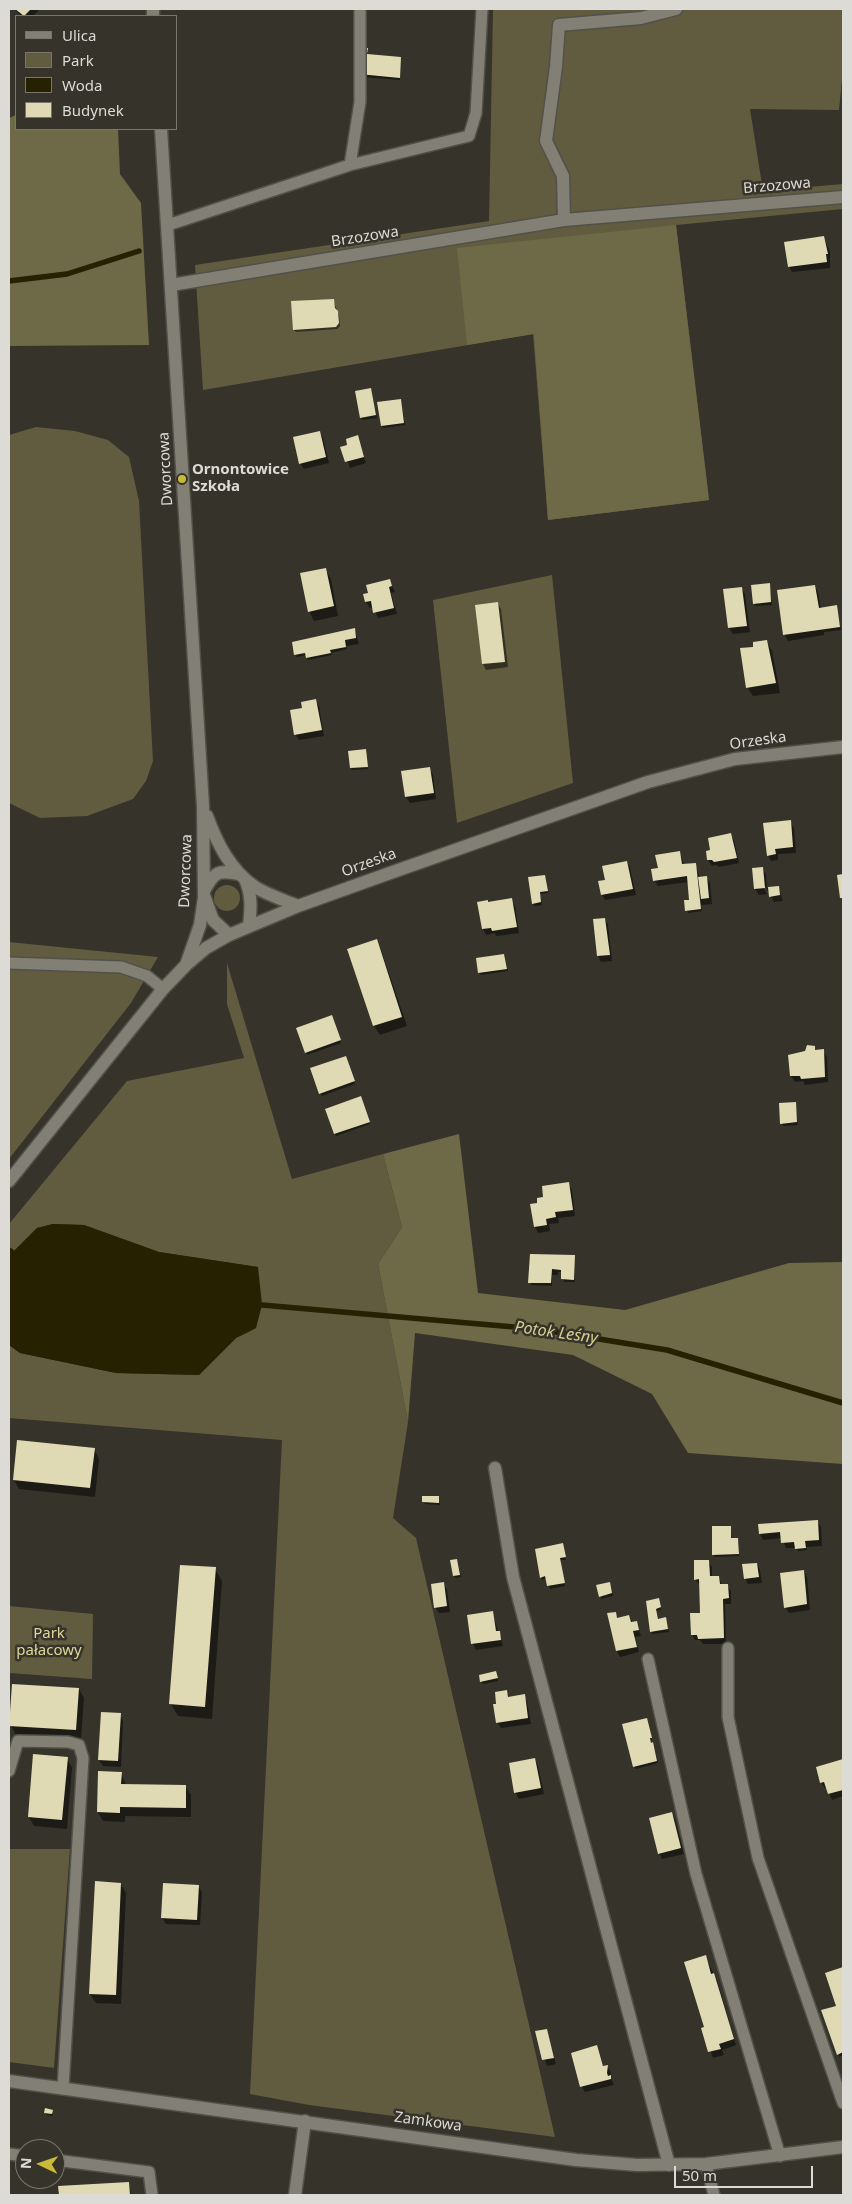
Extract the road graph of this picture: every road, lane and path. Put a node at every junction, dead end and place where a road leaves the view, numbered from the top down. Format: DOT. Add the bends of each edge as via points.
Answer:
graph roads {
  1 [pos="360,9"];
  2 [pos="482,9"];
  3 [pos="676,9"];
  4 [pos="160,130"];
  5 [pos="350,165"];
  6 [pos="843,196"];
  7 [pos="564,220"];
  8 [pos="168,226"];
  9 [pos="171,285"];
  10 [pos="843,748"];
  11 [pos="203,806"];
  12 [pos="242,876"];
  13 [pos="205,893"];
  14 [pos="298,906"];
  15 [pos="249,926"];
  16 [pos="229,935"];
  17 [pos="9,963"];
  18 [pos="186,965"];
  19 [pos="163,989"];
  20 [pos="9,1181"];
  21 [pos="495,1468"];
  22 [pos="728,1648"];
  23 [pos="648,1659"];
  24 [pos="9,1770"];
  25 [pos="9,2081"];
  26 [pos="63,2088"];
  27 [pos="843,2104"];
  28 [pos="305,2122"];
  29 [pos="843,2147"];
  30 [pos="780,2156"];
  31 [pos="65,2161"];
  32 [pos="706,2164"];
  33 [pos="669,2165"];
  34 [pos="152,2195"];
  35 [pos="295,2195"];
  36 [pos="714,2195"];
  1 -- 5 [label="lane" via="360,102"];
  2 -- 5 [label="lane" via="476,113 469,136"];
  3 -- 7 [label="street" via="641,18 559,25 546,141 563,176"];
  4 -- 8 [label="street, Dworcowa"];
  5 -- 8 [label="lane"];
  6 -- 7 [label="street, Brzozowa"];
  7 -- 9 [label="street, Brzozowa"];
  8 -- 9 [label="street, Dworcowa"];
  9 -- 11 [label="street, Dworcowa"];
  10 -- 14 [label="street, Orzeska" via="735,759 648,782"];
  11 -- 12 [label="street, Dworcowa" via="224,855"];
  11 -- 13 [label="street, Dworcowa"];
  12 -- 13 [label="street" via="224,871 213,875"];
  12 -- 14 [label="street, Dworcowa" via="256,888"];
  12 -- 15 [label="street" via="249,888 252,905"];
  13 -- 16 [label="street" via="213,920"];
  13 -- 18 [label="street, Dworcowa" via="200,925"];
  14 -- 15 [label="street, Orzeska"];
  15 -- 16 [label="street, Orzeska"];
  16 -- 18 [label="street, Orzeska"];
  17 -- 19 [label="lane" via="121,967 147,976"];
  18 -- 19 [label="street, Orzeska"];
  19 -- 20 [label="street, Orzeska"];
  21 -- 33 [label="street" via="513,1577"];
  22 -- 27 [label="lane" via="728,1716 758,1858"];
  23 -- 30 [label="lane" via="696,1874"];
  24 -- 26 [label="lane" via="18,1741 68,1742 79,1746 83,1758"];
  25 -- 26 [label="street, Zamkowa"];
  26 -- 28 [label="street, Zamkowa"];
  28 -- 33 [label="street, Zamkowa" via="576,2160"];
  28 -- 35 [label="street"];
  29 -- 30 [label="street, Zamkowa"];
  30 -- 32 [label="street, Zamkowa"];
  31 -- 34 [label="lane" via="148,2172"];
  32 -- 33 [label="street, Zamkowa"];
  32 -- 36 [label="lane"];
}
